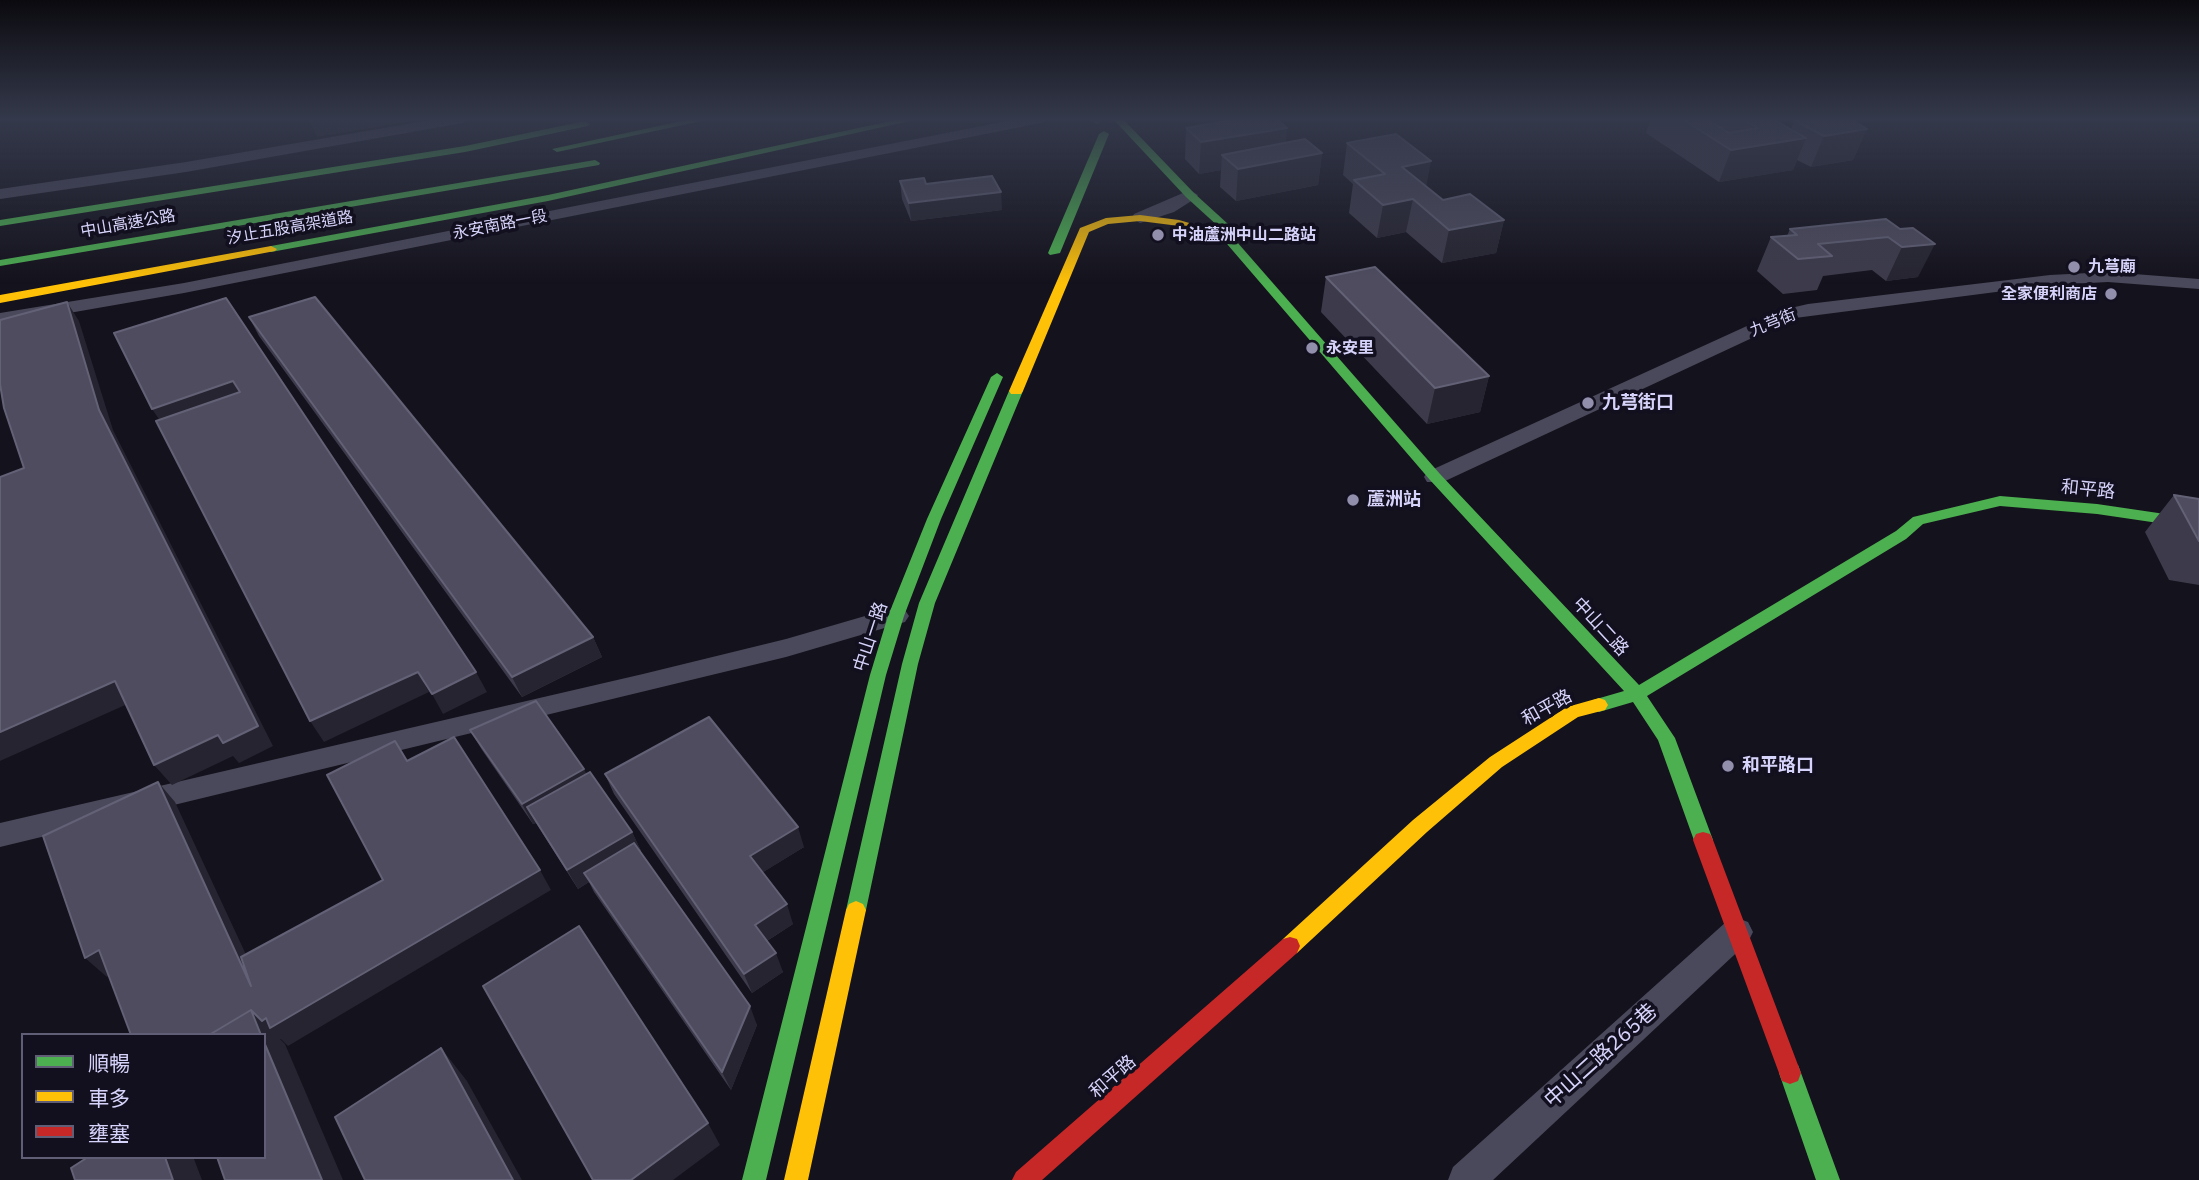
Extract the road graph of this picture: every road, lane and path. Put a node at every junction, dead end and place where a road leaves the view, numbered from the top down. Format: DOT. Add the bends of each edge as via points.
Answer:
graph roads {
  1 [pos="137,174"];
  2 [pos="307,174"];
  3 [pos="525,174"];
  4 [pos="659,174"];
  5 [pos="762,174"];
  6 [pos="1080,174"];
  7 [pos="1170,174"];
  8 [pos="0,194"];
  9 [pos="1190,195"];
  10 [pos="1112,208"];
  11 [pos="1140,218"];
  12 [pos="0,223"];
  13 [pos="1225,235"];
  14 [pos="0,263"];
  15 [pos="2199,272"];
  16 [pos="1045,274"];
  17 [pos="2140,278"];
  18 [pos="2199,284"];
  19 [pos="0,299"];
  20 [pos="0,319"];
  21 [pos="1004,361"];
  22 [pos="1435,477"];
  23 [pos="2199,524"];
  24 [pos="896,616"];
  25 [pos="1637,695"];
  26 [pos="0,835"];
  27 [pos="1737,932"];
  28 [pos="754,1180"];
  29 [pos="796,1180"];
  30 [pos="1024,1180"];
  31 [pos="1466,1180"];
  32 [pos="1828,1180"];
  1 -- 8 [label="street"];
  2 -- 12 [label="main road"];
  3 -- 14 [label="main road, 中山高速公路"];
  4 -- 19 [label="main road, 汐止五股高架道路"];
  5 -- 20 [label="street, 永安南路一段" via="184,288"];
  6 -- 16 [label="main road"];
  7 -- 9 [label="main road, 中山二路"];
  9 -- 11 [label="street"];
  9 -- 13 [label="main road, 中山二路" via="1224,226"];
  10 -- 11 [label="main road"];
  11 -- 13 [label="main road"];
  11 -- 29 [label="main road" via="1105,221 1084,230 927,603"];
  13 -- 22 [label="main road, 中山二路"];
  15 -- 17 [label="street, 九芎街"];
  17 -- 18 [label="street, 九芎街"];
  17 -- 22 [label="street, 九芎街" via="2050,280 1789,314"];
  21 -- 24 [label="main road, 中山一路"];
  22 -- 25 [label="main road, 中山二路"];
  23 -- 25 [label="main road, 和平路" via="2000,501 1918,520 1901,535"];
  24 -- 26 [label="street" via="656,681"];
  24 -- 28 [label="main road, 中山一路"];
  25 -- 27 [label="main road, 中山二路" via="1666,738"];
  25 -- 30 [label="main road, 和平路" via="1573,712 1496,762"];
  27 -- 31 [label="street, 中山二路265巷"];
  27 -- 32 [label="main road, 中山二路"];
}
